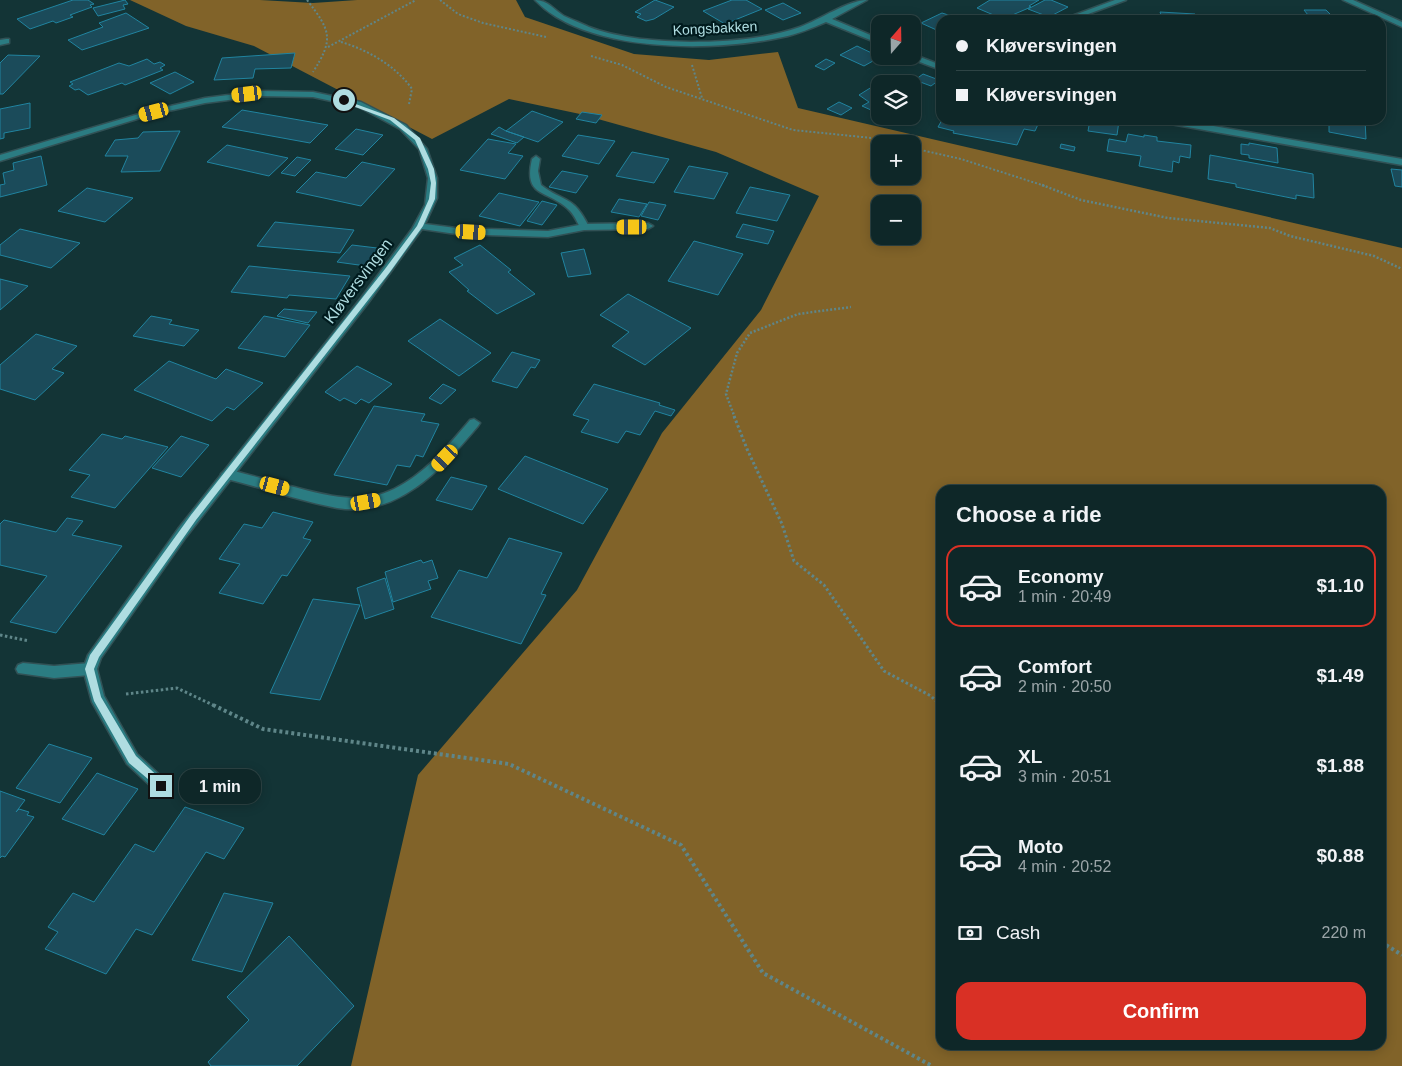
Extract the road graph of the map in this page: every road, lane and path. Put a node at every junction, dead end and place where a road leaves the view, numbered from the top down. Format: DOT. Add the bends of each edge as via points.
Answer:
graph roads {
  1 [pos="307,0"];
  2 [pos="416,0"];
  3 [pos="440,0"];
  4 [pos="539,0"];
  5 [pos="863,0"];
  6 [pos="1122,0"];
  7 [pos="1347,0"];
  8 [pos="1079,15"];
  9 [pos="1380,15"];
  10 [pos="1386,18"];
  11 [pos="828,20"];
  12 [pos="1402,25"];
  13 [pos="871,38"];
  14 [pos="550,39"];
  15 [pos="342,42"];
  16 [pos="692,44"];
  17 [pos="328,47"];
  18 [pos="586,54"];
  19 [pos="921,60"];
  20 [pos="936,66"];
  21 [pos="298,94"];
  22 [pos="702,98"];
  23 [pos="392,119"];
  24 [pos="1193,125"];
  25 [pos="871,138"];
  26 [pos="921,150"];
  27 [pos="0,158"];
  28 [pos="536,159"];
  29 [pos="1402,162"];
  30 [pos="420,226"];
  31 [pos="648,226"];
  32 [pos="584,227"];
  33 [pos="1402,269"];
  34 [pos="851,307"];
  35 [pos="474,423"];
  36 [pos="228,474"];
  37 [pos="23,669"];
  38 [pos="90,669"];
  39 [pos="97,698"];
  40 [pos="936,701"];
  41 [pos="161,786"];
  42 [pos="1386,945"];
  43 [pos="1402,955"];
  44 [pos="932,1066"];
  1 -- 17 [label="path" via="317,14"];
  2 -- 15 [label="path"];
  3 -- 14 [label="path" via="458,14 483,23"];
  4 -- 16 [label="street, Kongsbakken" via="582,26 617,36"];
  5 -- 11 [label="street, Kongsbakken"];
  6 -- 8 [label="street"];
  7 -- 9 [label="street"];
  10 -- 12 [label="street"];
  11 -- 13 [label="street"];
  11 -- 16 [label="street, Kongsbakken" via="784,35"];
  15 -- 17 [label="path"];
  15 -- 23 [label="path" via="358,47 402,75 412,89 406,110"];
  16 -- 22 [label="path" via="692,67"];
  17 -- 21 [label="path"];
  18 -- 22 [label="path"];
  19 -- 20 [label="street"];
  21 -- 23 [label="street, Kløversvingen" via="344,100"];
  21 -- 27 [label="street, Kløversvingen" via="261,93 187,103"];
  22 -- 25 [label="path" via="793,130"];
  23 -- 30 [label="street, Kløversvingen" via="418,139 431,169 434,183 432,199"];
  24 -- 29 [label="street"];
  26 -- 33 [label="path" via="961,158 1081,200 1168,218 1270,228 1290,236 1374,256"];
  28 -- 32 [label="street" via="532,178 535,186 573,207"];
  30 -- 32 [label="street" via="456,231 548,234"];
  30 -- 36 [label="street, Kløversvingen"];
  31 -- 32 [label="street"];
  34 -- 40 [label="path" via="798,314 750,333 737,353 726,394 782,524 794,561 824,585 884,671"];
  35 -- 36 [label="street" via="422,480 382,499 350,505"];
  36 -- 38 [label="street, Kløversvingen" via="95,655"];
  37 -- 38 [label="street" via="54,672"];
  38 -- 39 [label="street"];
  39 -- 41 [label="street" via="132,760"];
  39 -- 44 [label="path" via="176,688 263,729 509,764 681,845 763,973"];
  42 -- 43 [label="path"];
}
